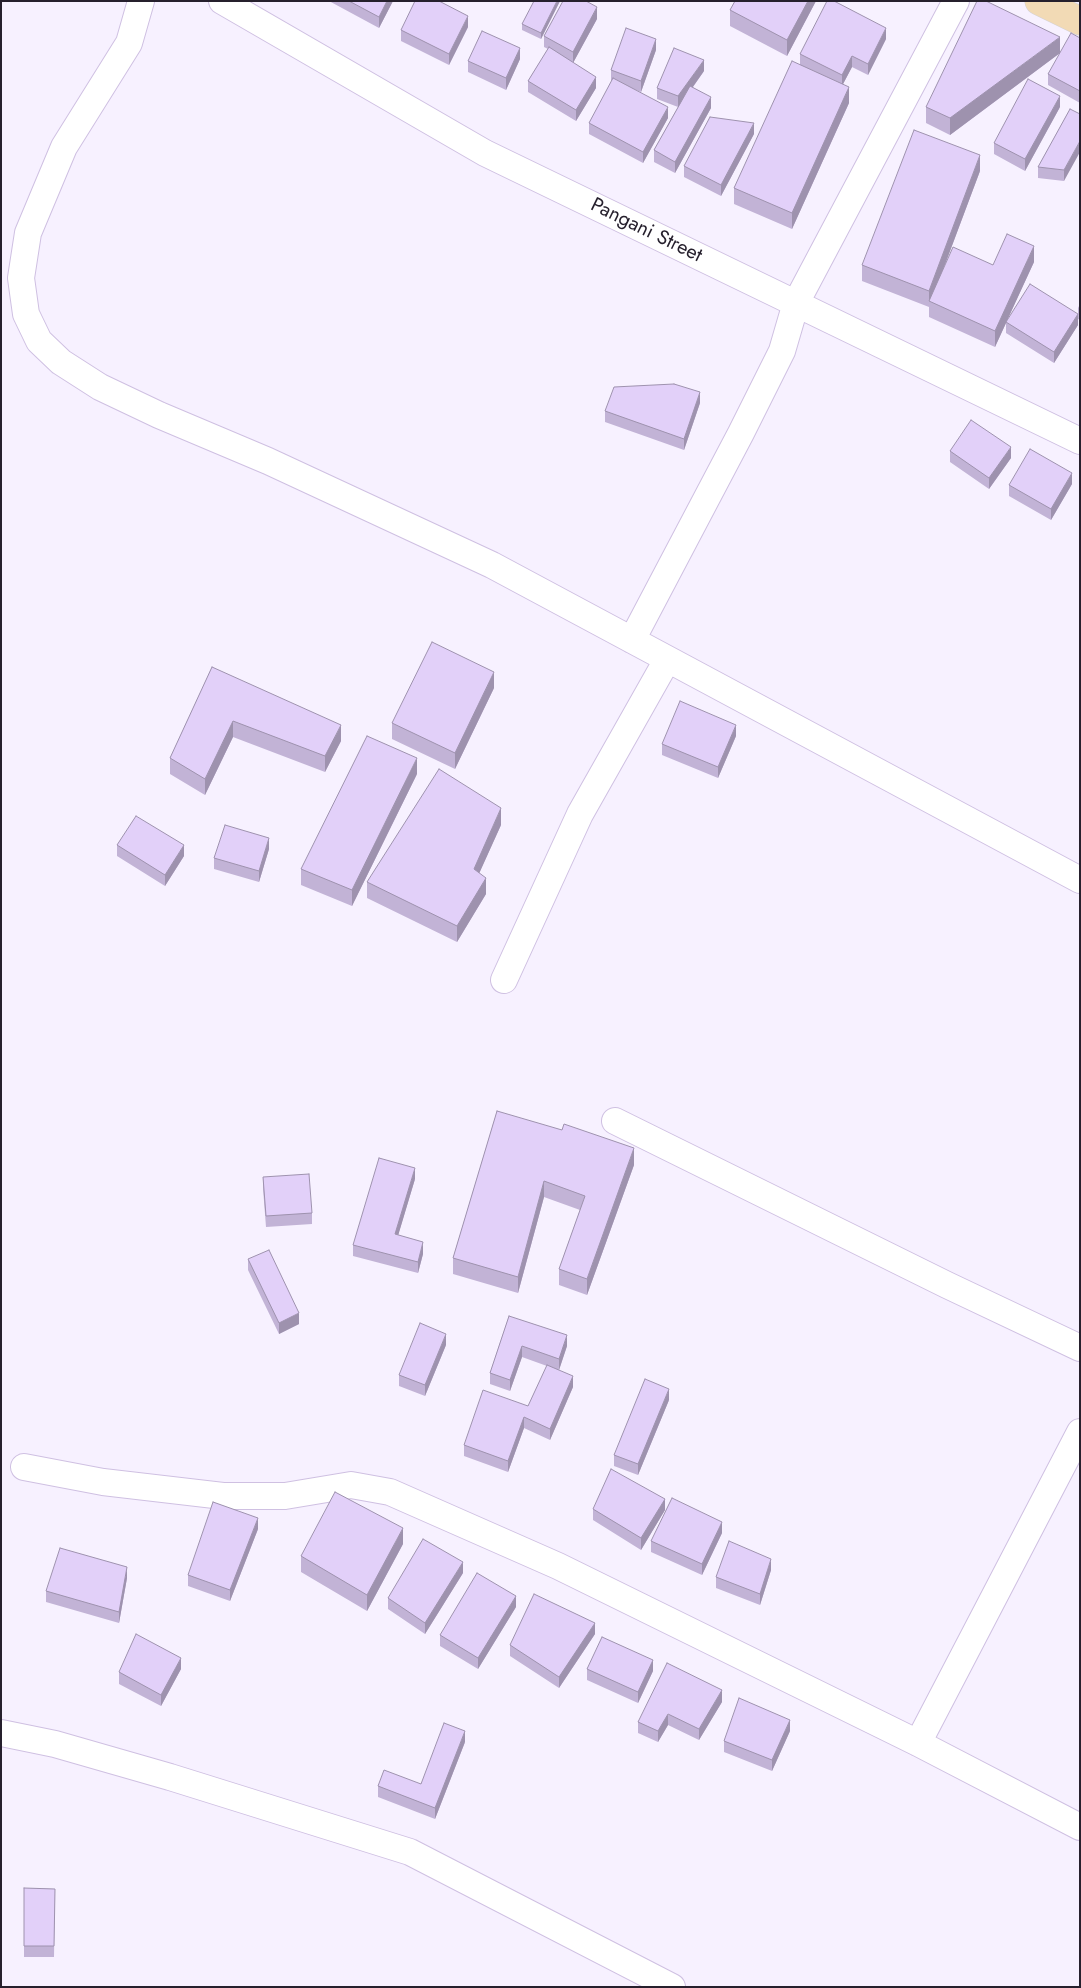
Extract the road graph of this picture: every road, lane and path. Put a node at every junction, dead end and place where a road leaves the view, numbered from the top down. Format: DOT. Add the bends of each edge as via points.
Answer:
graph roads {
  1 [pos="141,1"];
  2 [pos="222,1"];
  3 [pos="956,1"];
  4 [pos="1039,1"];
  5 [pos="1080,21"];
  6 [pos="796,304"];
  7 [pos="1080,441"];
  8 [pos="632,640"];
  9 [pos="666,660"];
  10 [pos="1080,880"];
  11 [pos="504,980"];
  12 [pos="615,1121"];
  13 [pos="1080,1348"];
  14 [pos="1080,1432"];
  15 [pos="24,1467"];
  16 [pos="1,1733"];
  17 [pos="918,1743"];
  18 [pos="1080,1827"];
  19 [pos="672,1987"];
  1 -- 8 [label="street" via="130,43 64,147 28,233 21,278 26,314 39,341 62,362 100,387 492,565"];
  2 -- 6 [label="street, Pangani Street" via="485,153"];
  3 -- 6 [label="street"];
  4 -- 5 [label="main road"];
  6 -- 7 [label="street, Pangani Street"];
  6 -- 8 [label="street" via="782,351"];
  8 -- 9 [label="street"];
  9 -- 10 [label="street"];
  9 -- 11 [label="street" via="580,814"];
  12 -- 13 [label="street"];
  14 -- 17 [label="street"];
  15 -- 17 [label="street" via="103,1482 223,1496 285,1496 351,1486 390,1492 558,1566"];
  16 -- 19 [label="street" via="55,1744 170,1777 410,1852"];
  17 -- 18 [label="street"];
}
